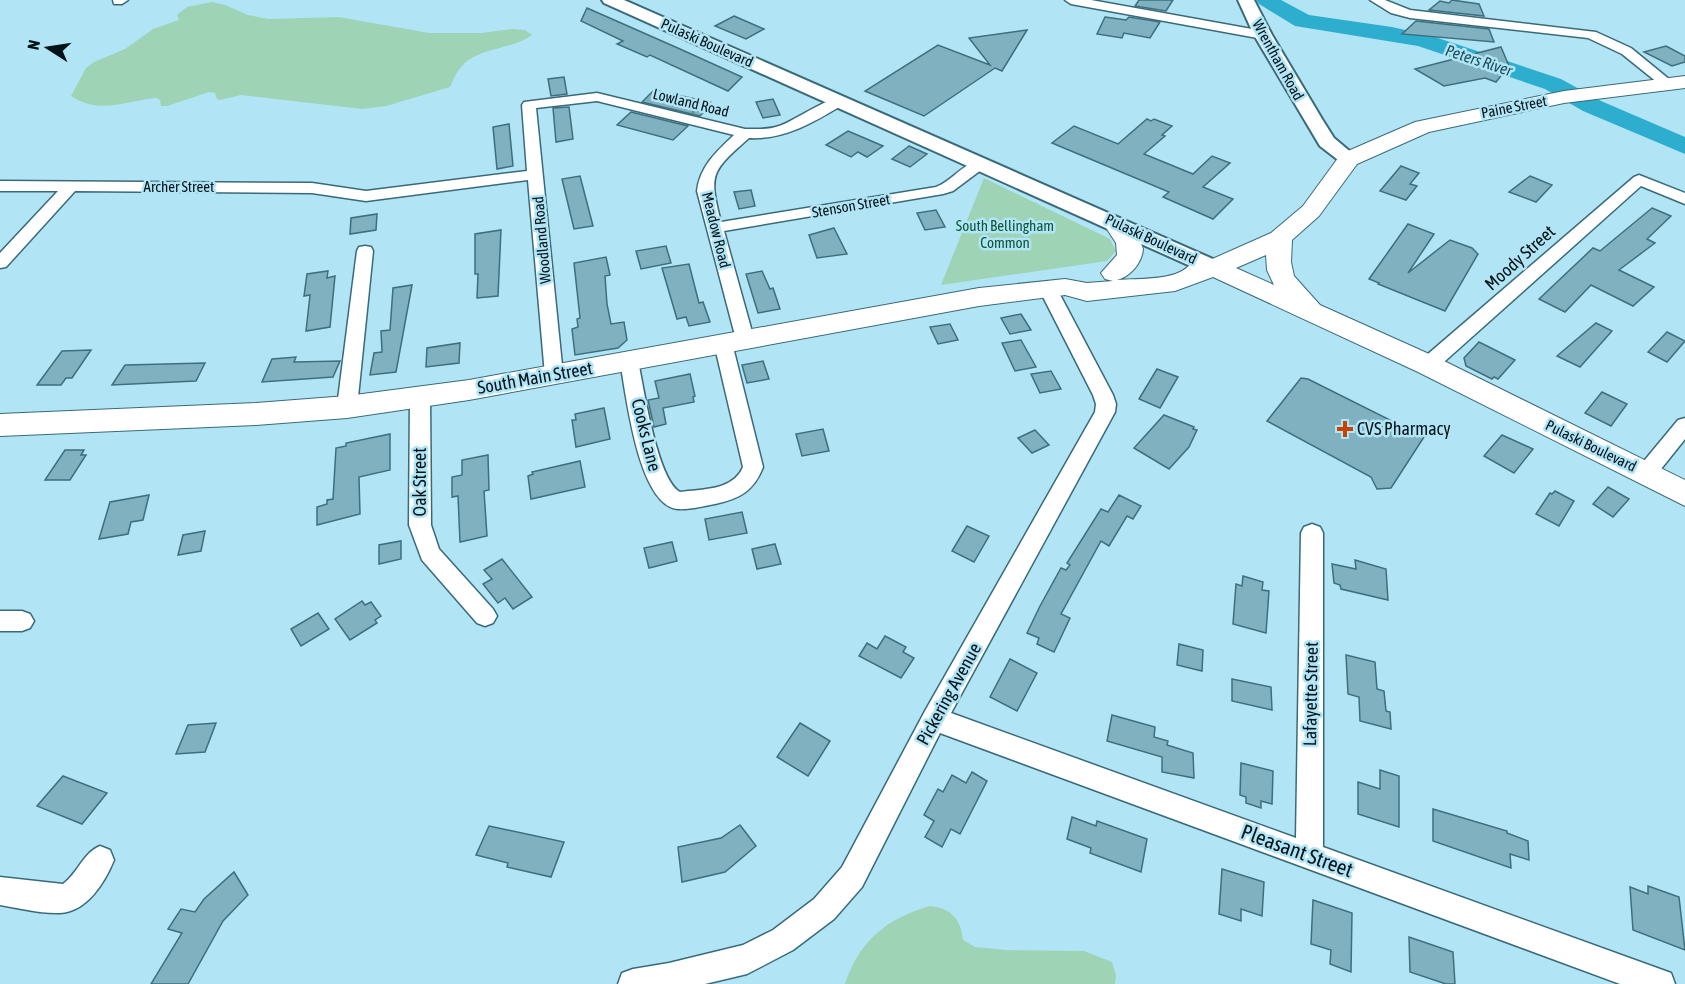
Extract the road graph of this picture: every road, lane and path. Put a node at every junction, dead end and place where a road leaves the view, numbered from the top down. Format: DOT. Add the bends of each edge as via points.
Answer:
graph roads {
  1 [pos="610,0"];
  2 [pos="1071,0"];
  3 [pos="1246,0"];
  4 [pos="1376,0"];
  5 [pos="1263,35"];
  6 [pos="1677,83"];
  7 [pos="839,101"];
  8 [pos="530,105"];
  9 [pos="745,133"];
  10 [pos="1357,156"];
  11 [pos="981,164"];
  12 [pos="536,174"];
  13 [pos="0,186"];
  14 [pos="70,187"];
  15 [pos="1685,199"];
  16 [pos="1115,223"];
  17 [pos="714,228"];
  18 [pos="1280,238"];
  19 [pos="365,251"];
  20 [pos="0,263"];
  21 [pos="1214,268"];
  22 [pos="1114,273"];
  23 [pos="1057,288"];
  24 [pos="1319,316"];
  25 [pos="734,341"];
  26 [pos="629,361"];
  27 [pos="1428,365"];
  28 [pos="554,375"];
  29 [pos="420,397"];
  30 [pos="347,407"];
  31 [pos="0,425"];
  32 [pos="1685,425"];
  33 [pos="1646,473"];
  34 [pos="1685,494"];
  35 [pos="1312,533"];
  36 [pos="485,616"];
  37 [pos="934,719"];
  38 [pos="1309,856"];
  39 [pos="99,860"];
  40 [pos="0,891"];
  41 [pos="633,984"];
  42 [pos="1660,984"];
  1 -- 7 [label="main road, Pulaski Boulevard"];
  2 -- 5 [label="street"];
  3 -- 5 [label="main road, Wrentham Road"];
  4 -- 6 [label="street" via="1410,14 1604,37"];
  5 -- 10 [label="main road, Wrentham Road" via="1327,142"];
  6 -- 10 [label="main road, Paine Street" via="1573,96 1424,127"];
  7 -- 9 [label="street, Lowland Road" via="781,131"];
  7 -- 11 [label="main road, Pulaski Boulevard"];
  8 -- 9 [label="street, Lowland Road" via="597,97"];
  8 -- 12 [label="street, Woodland Road"];
  9 -- 17 [label="street, Meadow Road" via="707,173 705,191"];
  10 -- 18 [label="main road" via="1311,211"];
  11 -- 16 [label="main road, Pulaski Boulevard"];
  11 -- 17 [label="street, Stenson Street" via="948,188 937,191"];
  12 -- 14 [label="street, Archer Street" via="358,196 312,188"];
  12 -- 28 [label="street, Woodland Road"];
  13 -- 14 [label="street, Archer Street"];
  14 -- 20 [label="street"];
  15 -- 27 [label="street, Moody Street" via="1639,180"];
  16 -- 21 [label="main road, Pulaski Boulevard"];
  16 -- 22 [label="main road" via="1131,249 1128,260"];
  17 -- 25 [label="street, Meadow Road"];
  18 -- 21 [label="main road"];
  18 -- 24 [label="main road" via="1280,277"];
  19 -- 30 [label="street"];
  21 -- 22 [label="main road, South Main Street" via="1164,266"];
  21 -- 23 [label="main road, South Main Street" via="1176,283 1153,286 1087,292"];
  21 -- 24 [label="main road, Pulaski Boulevard"];
  22 -- 23 [label="main road, South Main Street" via="1079,277"];
  23 -- 25 [label="main road, South Main Street" via="963,299"];
  23 -- 37 [label="street, Pickering Avenue" via="1106,404 1105,412"];
  24 -- 27 [label="main road, Pulaski Boulevard"];
  25 -- 26 [label="main road, South Main Street"];
  25 -- 26 [label="street, Cooks Lane" via="753,467 744,485 716,494 678,501 663,491 646,440"];
  26 -- 28 [label="main road, South Main Street"];
  27 -- 33 [label="main road, Pulaski Boulevard"];
  28 -- 29 [label="main road, South Main Street"];
  29 -- 30 [label="main road, South Main Street"];
  29 -- 36 [label="street, Oak Street" via="420,525 430,554"];
  30 -- 31 [label="main road, South Main Street"];
  32 -- 33 [label="street"];
  33 -- 34 [label="main road, Pulaski Boulevard"];
  35 -- 38 [label="street, Lafayette Street"];
  37 -- 38 [label="street, Pleasant Street"];
  37 -- 41 [label="street, Pickering Avenue" via="852,877 824,909 783,940 747,959"];
  38 -- 42 [label="street, Pleasant Street"];
  39 -- 40 [label="street" via="69,898"];
}
